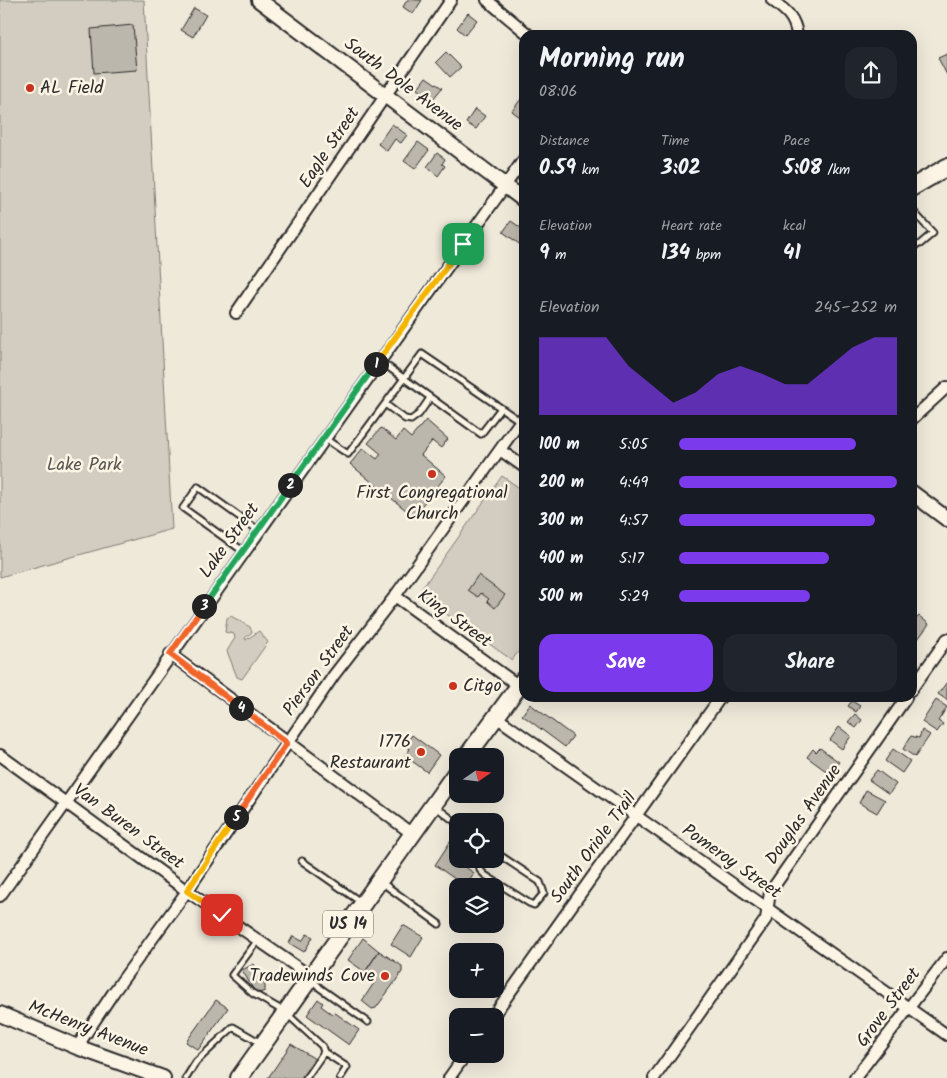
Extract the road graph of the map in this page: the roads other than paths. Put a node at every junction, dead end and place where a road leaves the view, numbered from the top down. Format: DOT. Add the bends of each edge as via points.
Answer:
graph roads {
  1 [pos="259,0"];
  2 [pos="450,0"];
  3 [pos="487,0"];
  4 [pos="772,0"];
  5 [pos="523,30"];
  6 [pos="796,30"];
  7 [pos="386,95"];
  8 [pos="519,166"];
  9 [pos="947,167"];
  10 [pos="917,184"];
  11 [pos="504,186"];
  12 [pos="519,196"];
  13 [pos="917,215"];
  14 [pos="917,245"];
  15 [pos="236,313"];
  16 [pos="379,360"];
  17 [pos="404,379"];
  18 [pos="947,387"];
  19 [pos="430,398"];
  20 [pos="385,404"];
  21 [pos="501,408"];
  22 [pos="917,414"];
  23 [pos="519,417"];
  24 [pos="519,423"];
  25 [pos="324,438"];
  26 [pos="500,450"];
  27 [pos="519,463"];
  28 [pos="917,496"];
  29 [pos="947,519"];
  30 [pos="258,530"];
  31 [pos="243,551"];
  32 [pos="395,596"];
  33 [pos="947,639"];
  34 [pos="170,654"];
  35 [pos="519,681"];
  36 [pos="917,682"];
  37 [pos="519,685"];
  38 [pos="717,702"];
  39 [pos="903,702"];
  40 [pos="496,717"];
  41 [pos="287,743"];
  42 [pos="474,748"];
  43 [pos="0,755"];
  44 [pos="449,782"];
  45 [pos="66,801"];
  46 [pos="432,804"];
  47 [pos="636,816"];
  48 [pos="449,817"];
  49 [pos="411,833"];
  50 [pos="504,858"];
  51 [pos="302,861"];
  52 [pos="480,868"];
  53 [pos="378,880"];
  54 [pos="187,891"];
  55 [pos="0,896"];
  56 [pos="362,903"];
  57 [pos="767,907"];
  58 [pos="440,924"];
  59 [pos="258,940"];
  60 [pos="947,958"];
  61 [pos="310,976"];
  62 [pos="499,1008"];
  63 [pos="910,1009"];
  64 [pos="286,1012"];
  65 [pos="0,1014"];
  66 [pos="368,1022"];
  67 [pos="947,1034"];
  68 [pos="263,1044"];
  69 [pos="77,1047"];
  70 [pos="324,1052"];
  71 [pos="460,1063"];
  72 [pos="161,1078"];
  73 [pos="186,1078"];
  74 [pos="238,1078"];
  75 [pos="306,1078"];
  76 [pos="340,1078"];
  77 [pos="449,1078"];
  78 [pos="654,1078"];
  79 [pos="855,1078"];
  1 -- 7 [label="street, South Dole Avenue"];
  2 -- 7 [label="street, Eagle Street"];
  3 -- 5 [label="street"];
  4 -- 6 [label="street" via="791,16"];
  7 -- 11 [label="street, South Dole Avenue"];
  7 -- 15 [label="street, Eagle Street"];
  8 -- 11 [label="street, Lake Street"];
  9 -- 10 [label="main road"];
  11 -- 12 [label="street, South Dole Avenue"];
  11 -- 16 [label="street, Lake Street"];
  13 -- 14 [label="lane" via="933,233"];
  16 -- 17 [label="lane"];
  16 -- 25 [label="street, Lake Street"];
  17 -- 19 [label="lane"];
  17 -- 20 [label="lane"];
  17 -- 21 [label="lane" via="422,354"];
  18 -- 22 [label="street"];
  19 -- 20 [label="lane" via="411,420"];
  19 -- 21 [label="lane" via="481,434"];
  20 -- 25 [label="lane" via="348,454"];
  21 -- 23 [label="lane"];
  24 -- 26 [label="street, Pierson Street"];
  25 -- 30 [label="street, Lake Street"];
  26 -- 27 [label="street"];
  26 -- 32 [label="street, Pierson Street"];
  28 -- 29 [label="street"];
  30 -- 31 [label="street, Lake Street"];
  30 -- 31 [label="lane" via="198,487 183,508"];
  31 -- 34 [label="street, Lake Street"];
  32 -- 35 [label="street, King Street"];
  32 -- 41 [label="street, Pierson Street"];
  33 -- 36 [label="street"];
  34 -- 41 [label="street"];
  34 -- 45 [label="street, Lake Street"];
  37 -- 40 [label="main road"];
  38 -- 47 [label="street, South Oriole Trail"];
  39 -- 57 [label="street, Douglas Avenue" via="770,892"];
  40 -- 42 [label="main road"];
  40 -- 47 [label="street, Pomeroy Street"];
  41 -- 49 [label="street"];
  41 -- 54 [label="street, Pierson Street"];
  43 -- 45 [label="street, Van Buren Street"];
  44 -- 46 [label="main road, US 14"];
  45 -- 54 [label="street, Van Buren Street"];
  45 -- 55 [label="street, Lake Street"];
  46 -- 48 [label="lane"];
  46 -- 49 [label="main road, US 14"];
  47 -- 57 [label="street, Pomeroy Street"];
  47 -- 62 [label="street, South Oriole Trail"];
  49 -- 53 [label="main road, US 14"];
  50 -- 52 [label="lane" via="540,882 544,893 534,905 485,875"];
  51 -- 56 [label="lane"];
  53 -- 56 [label="main road, US 14"];
  53 -- 58 [label="lane"];
  54 -- 59 [label="street, Van Buren Street"];
  54 -- 69 [label="street, Pierson Street"];
  56 -- 61 [label="main road, US 14"];
  57 -- 63 [label="street, Pomeroy Street"];
  57 -- 78 [label="street, Douglas Avenue" via="766,919"];
  59 -- 61 [label="street, Van Buren Street"];
  59 -- 64 [label="lane" via="232,975 252,994"];
  60 -- 63 [label="street, Grove Street"];
  61 -- 64 [label="main road, US 14"];
  61 -- 66 [label="lane" via="320,988"];
  63 -- 67 [label="street, Pomeroy Street"];
  63 -- 79 [label="street, Grove Street"];
  64 -- 68 [label="main road, US 14"];
  64 -- 70 [label="lane" via="322,1046"];
  65 -- 69 [label="street, McHenry Avenue"];
  68 -- 73 [label="lane" via="233,1027 196,1062"];
  68 -- 74 [label="main road, US 14"];
  69 -- 72 [label="street, McHenry Avenue"];
  70 -- 75 [label="lane"];
  70 -- 76 [label="lane" via="347,1067"];
  71 -- 77 [label="street"];
}
